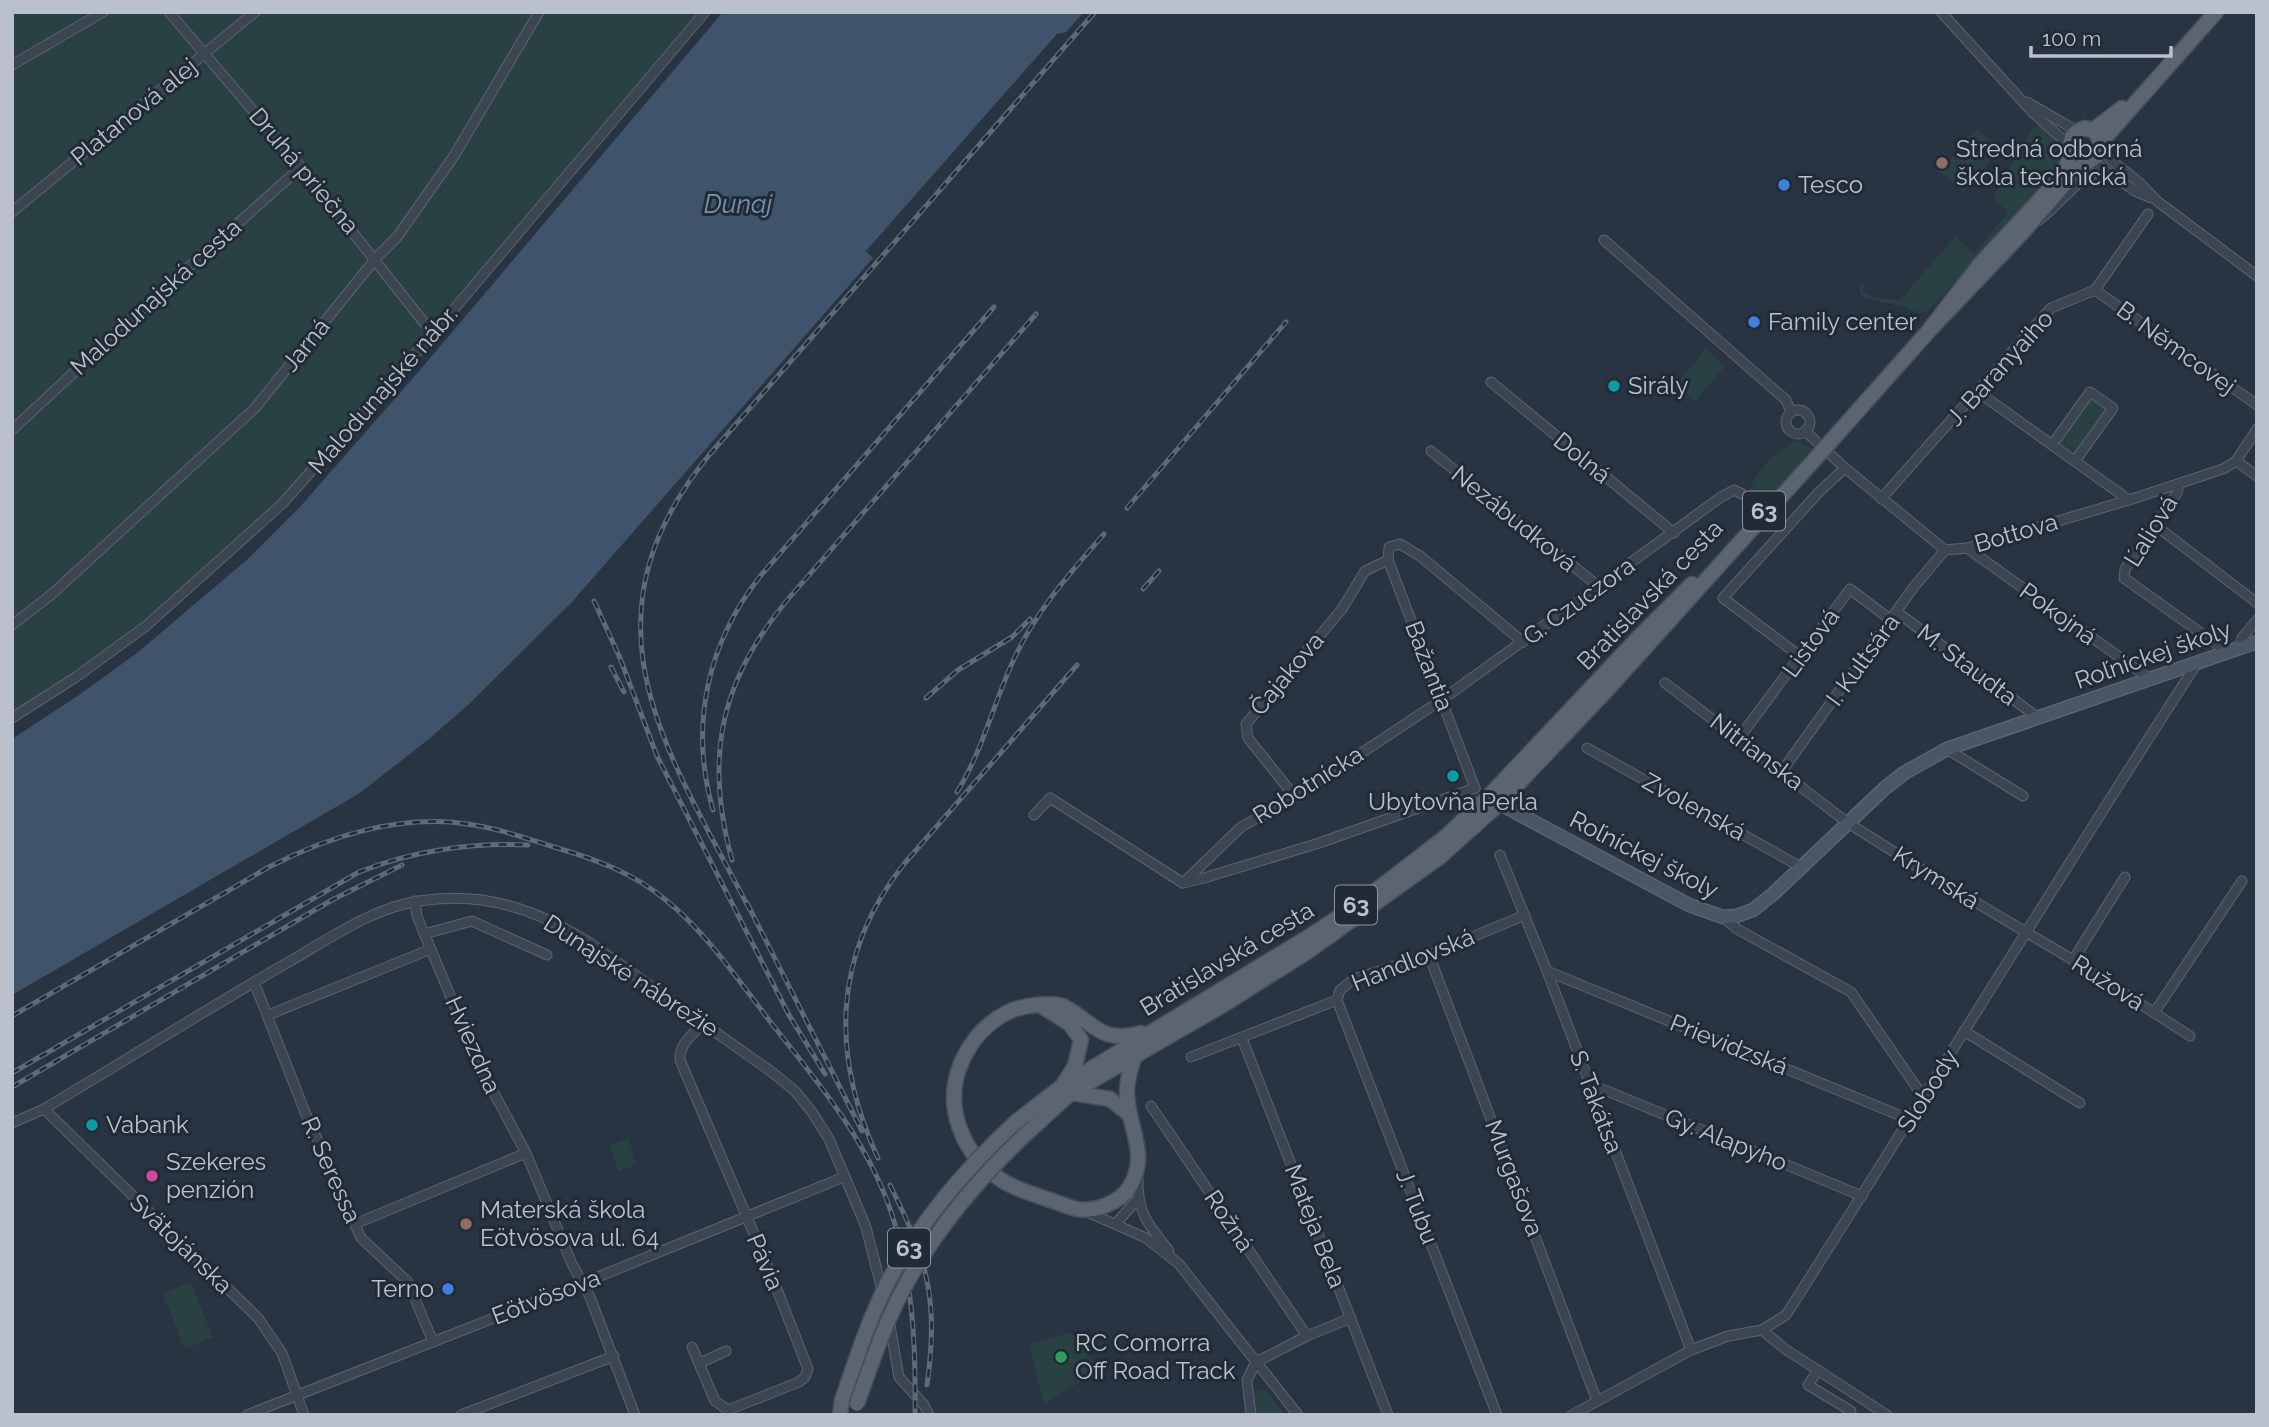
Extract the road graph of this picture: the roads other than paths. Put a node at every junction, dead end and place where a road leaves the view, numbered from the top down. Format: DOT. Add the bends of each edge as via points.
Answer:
graph roads {
  1 [pos="103,12"];
  2 [pos="169,12"];
  3 [pos="255,12"];
  4 [pos="539,12"];
  5 [pos="705,12"];
  6 [pos="1941,12"];
  7 [pos="2216,12"];
  8 [pos="205,54"];
  9 [pos="12,65"];
  10 [pos="2022,100"];
  11 [pos="2077,131"];
  12 [pos="2098,140"];
  13 [pos="2069,148"];
  14 [pos="2089,161"];
  15 [pos="301,167"];
  16 [pos="2118,180"];
  17 [pos="2157,201"];
  18 [pos="12,212"];
  19 [pos="2148,214"];
  20 [pos="2023,232"];
  21 [pos="1604,240"];
  22 [pos="376,258"];
  23 [pos="2257,276"];
  24 [pos="2095,290"];
  25 [pos="433,334"];
  26 [pos="1926,334"];
  27 [pos="1491,382"];
  28 [pos="1978,392"];
  29 [pos="2257,405"];
  30 [pos="1791,412"];
  31 [pos="12,429"];
  32 [pos="2257,429"];
  33 [pos="1805,431"];
  34 [pos="2052,445"];
  35 [pos="1431,452"];
  36 [pos="2075,461"];
  37 [pos="2236,461"];
  38 [pos="1845,468"];
  39 [pos="2257,476"];
  40 [pos="2179,484"];
  41 [pos="1742,494"];
  42 [pos="1881,499"];
  43 [pos="2129,500"];
  44 [pos="2155,525"];
  45 [pos="1674,533"];
  46 [pos="1967,548"];
  47 [pos="1945,550"];
  48 [pos="1388,560"];
  49 [pos="1598,586"];
  50 [pos="2257,603"];
  51 [pos="1894,616"];
  52 [pos="2257,621"];
  53 [pos="12,625"];
  54 [pos="1523,642"];
  55 [pos="2257,642"];
  56 [pos="2240,648"];
  57 [pos="2225,653"];
  58 [pos="1801,657"];
  59 [pos="2196,665"];
  60 [pos="2150,679"];
  61 [pos="1665,683"];
  62 [pos="1443,699"];
  63 [pos="2037,717"];
  64 [pos="12,718"];
  65 [pos="1739,738"];
  66 [pos="1587,748"];
  67 [pos="1947,749"];
  68 [pos="1782,771"];
  69 [pos="1475,788"];
  70 [pos="2023,796"];
  71 [pos="1295,797"];
  72 [pos="1493,800"];
  73 [pos="1034,815"];
  74 [pos="1848,823"];
  75 [pos="1500,855"];
  76 [pos="1801,867"];
  77 [pos="2125,877"];
  78 [pos="2242,881"];
  79 [pos="1184,883"];
  80 [pos="415,901"];
  81 [pos="1525,915"];
  82 [pos="1723,917"];
  83 [pos="2026,931"];
  84 [pos="424,934"];
  85 [pos="431,949"];
  86 [pos="547,955"];
  87 [pos="1429,955"];
  88 [pos="2073,960"];
  89 [pos="1547,971"];
  90 [pos="254,982"];
  91 [pos="1337,1000"];
  92 [pos="1042,1006"];
  93 [pos="2154,1013"];
  94 [pos="268,1014"];
  95 [pos="703,1023"];
  96 [pos="1153,1030"];
  97 [pos="1964,1031"];
  98 [pos="2190,1036"];
  99 [pos="1242,1038"];
  100 [pos="1135,1054"];
  101 [pos="1191,1057"];
  102 [pos="1590,1084"];
  103 [pos="1066,1090"];
  104 [pos="1924,1098"];
  105 [pos="2080,1102"];
  106 [pos="1151,1106"];
  107 [pos="44,1109"];
  108 [pos="1129,1114"];
  109 [pos="1911,1120"];
  110 [pos="12,1123"];
  111 [pos="526,1153"];
  112 [pos="1139,1158"];
  113 [pos="844,1177"];
  114 [pos="1862,1196"];
  115 [pos="1120,1198"];
  116 [pos="1138,1199"];
  117 [pos="1079,1209"];
  118 [pos="747,1218"];
  119 [pos="1116,1223"];
  120 [pos="355,1224"];
  121 [pos="1179,1264"];
  122 [pos="583,1283"];
  123 [pos="1351,1318"];
  124 [pos="1762,1330"];
  125 [pos="1307,1336"];
  126 [pos="433,1342"];
  127 [pos="692,1347"];
  128 [pos="1690,1350"];
  129 [pos="726,1351"];
  130 [pos="614,1356"];
  131 [pos="1256,1362"];
  132 [pos="700,1363"];
  133 [pos="1818,1370"];
  134 [pos="295,1395"];
  135 [pos="1597,1401"];
  136 [pos="841,1407"];
  137 [pos="856,1409"];
  138 [pos="247,1415"];
  139 [pos="304,1415"];
  140 [pos="460,1415"];
  141 [pos="635,1415"];
  142 [pos="929,1415"];
  143 [pos="1251,1415"];
  144 [pos="1298,1415"];
  145 [pos="1388,1415"];
  146 [pos="1497,1415"];
  147 [pos="1572,1415"];
  148 [pos="1848,1415"];
  149 [pos="1888,1415"];
  1 -- 9 [label="street"];
  2 -- 8 [label="street, Druhá priečna"];
  3 -- 8 [label="street, Platanová alej"];
  4 -- 22 [label="street, Jarná" via="454,156 397,237"];
  5 -- 25 [label="street, Malodunajské nábr."];
  6 -- 10 [label="street"];
  7 -- 12 [label="main road, Bratislavská cesta / 63"];
  8 -- 15 [label="street, Druhá priečna"];
  8 -- 18 [label="street, Platanová alej"];
  10 -- 11 [label="street"];
  10 -- 13 [label="street"];
  11 -- 12 [label="main road" via="2085,128"];
  11 -- 13 [label="main road, Bratislavská cesta / 63"];
  12 -- 14 [label="main road, Bratislavská cesta / 63" via="2097,156"];
  12 -- 17 [label="street" via="2106,156"];
  13 -- 14 [label="main road" via="2077,160"];
  13 -- 26 [label="main road, Bratislavská cesta / 63" via="2060,178 1981,263"];
  14 -- 16 [label="street"];
  14 -- 20 [label="main road, Bratislavská cesta / 63"];
  15 -- 22 [label="street, Druhá priečna"];
  15 -- 31 [label="street, Malodunajská cesta"];
  16 -- 17 [label="street"];
  16 -- 20 [label="street" via="2086,176"];
  17 -- 23 [label="street"];
  19 -- 24 [label="street"];
  20 -- 26 [label="main road, Bratislavská cesta / 63"];
  21 -- 30 [label="street" via="1786,400"];
  22 -- 25 [label="street, Druhá priečna"];
  22 -- 53 [label="street, Jarná" via="255,408 52,594"];
  24 -- 28 [label="street, J. Baranyaiho" via="2051,308"];
  24 -- 29 [label="street, B. Němcovej"];
  25 -- 64 [label="street, Malodunajské nábr." via="248,537 120,646"];
  26 -- 72 [label="main road, Bratislavská cesta / 63, bridge" via="1815,459 1637,639"];
  27 -- 45 [label="street, Dolná"];
  28 -- 34 [label="street"];
  28 -- 42 [label="street, J. Baranyaiho"];
  30 -- 33 [label="street" via="1807,414"];
  30 -- 33 [label="street" via="1786,420 1788,429"];
  32 -- 37 [label="street"];
  33 -- 38 [label="street, Bottova"];
  34 -- 36 [label="street"];
  34 -- 36 [label="street" via="2090,392 2113,408"];
  35 -- 49 [label="street, Nezábudková"];
  36 -- 43 [label="street"];
  37 -- 39 [label="street"];
  37 -- 40 [label="street, Bottova"];
  38 -- 42 [label="street, Bottova"];
  38 -- 58 [label="street" via="1723,598"];
  40 -- 43 [label="street, Bottova"];
  40 -- 44 [label="street, Ľaliová"];
  41 -- 45 [label="street, G. Czuczora" via="1734,490"];
  42 -- 47 [label="street, Bottova"];
  43 -- 46 [label="street, Bottova"];
  44 -- 50 [label="street"];
  44 -- 57 [label="street, Ľaliová" via="2125,569 2124,578"];
  45 -- 49 [label="street, G. Czuczora"];
  46 -- 47 [label="street, Bottova"];
  46 -- 60 [label="street, Pokojná"];
  47 -- 51 [label="street, I. Kultsára"];
  48 -- 54 [label="street" via="1392,545 1400,544 1420,556"];
  48 -- 62 [label="street, Bažantia"];
  48 -- 71 [label="street, Čajakova" via="1365,571 1342,609 1246,724 1248,738"];
  49 -- 54 [label="street, G. Czuczora"];
  51 -- 58 [label="street, Listová" via="1850,589"];
  51 -- 63 [label="street, M. Staudta"];
  51 -- 68 [label="street, I. Kultsára"];
  52 -- 56 [label="street" via="2242,638"];
  54 -- 62 [label="street, G. Czuczora"];
  55 -- 56 [label="main road, Roľníckej školy"];
  56 -- 57 [label="main road, Roľníckej školy"];
  57 -- 59 [label="main road, Roľníckej školy"];
  58 -- 65 [label="street, Listová"];
  59 -- 60 [label="main road, Roľníckej školy"];
  59 -- 83 [label="street, Slobody"];
  60 -- 63 [label="main road, Roľníckej školy"];
  61 -- 65 [label="street, Nitrianska"];
  62 -- 69 [label="street, Bažantia"];
  62 -- 71 [label="street, Robotnícka"];
  63 -- 67 [label="main road, Roľníckej školy"];
  65 -- 68 [label="street, Nitrianska"];
  66 -- 76 [label="street, Zvolenská"];
  67 -- 70 [label="street"];
  67 -- 74 [label="main road, Roľníckej školy" via="1904,773"];
  68 -- 74 [label="street, Nitrianska"];
  69 -- 72 [label="street, Roľníckej školy"];
  69 -- 79 [label="street" via="1319,843"];
  71 -- 79 [label="street, Robotnícka" via="1241,827"];
  72 -- 82 [label="main road, Roľníckej školy" via="1689,905"];
  72 -- 96 [label="main road, Bratislavská cesta / 63" via="1357,905 1253,973"];
  72 -- 100 [label="main road, Bratislavská cesta / 63" via="1441,856 1360,916 1254,986"];
  73 -- 79 [label="street" via="1050,797"];
  74 -- 76 [label="main road, Roľníckej školy"];
  74 -- 83 [label="street, Krymská"];
  75 -- 81 [label="street, S. Takátsa"];
  76 -- 82 [label="main road, Roľníckej školy" via="1753,910"];
  77 -- 88 [label="street"];
  78 -- 93 [label="street"];
  80 -- 84 [label="street, Hviezdna"];
  80 -- 90 [label="street, Dunajské nábrežie" via="346,929"];
  80 -- 95 [label="street, Dunajské nábrežie" via="470,899 534,912 590,943"];
  81 -- 87 [label="street, Handlovská"];
  81 -- 89 [label="street, S. Takátsa"];
  82 -- 104 [label="street" via="1851,992"];
  83 -- 88 [label="street, Ružová"];
  83 -- 97 [label="street, Slobody"];
  84 -- 85 [label="street, Hviezdna"];
  84 -- 86 [label="street" via="472,921"];
  85 -- 94 [label="street"];
  85 -- 111 [label="street, Hviezdna" via="480,1067"];
  87 -- 91 [label="street, Handlovská" via="1354,979 1340,990"];
  87 -- 135 [label="street, Murgašova"];
  88 -- 93 [label="street, Ružová"];
  89 -- 102 [label="street, S. Takátsa"];
  89 -- 109 [label="street, Prievidzská"];
  90 -- 94 [label="street, R. Seressa"];
  90 -- 107 [label="street, Dunajské nábrežie"];
  91 -- 99 [label="street, Handlovská"];
  91 -- 146 [label="street, J. Tubu"];
  92 -- 96 [label="main road" via="1063,1006 1092,1028 1109,1034 1127,1037"];
  92 -- 103 [label="main road" via="1070,1024 1081,1040"];
  92 -- 117 [label="main road" via="1005,1014 976,1036 956,1080 956,1117 967,1145 1005,1183"];
  93 -- 98 [label="street, Ružová"];
  94 -- 120 [label="street, R. Seressa"];
  95 -- 113 [label="street, Dunajské nábrežie" via="805,1102 829,1139"];
  95 -- 118 [label="street, Pávia" via="685,1042 680,1060"];
  96 -- 103 [label="main road, Bratislavská cesta / 63"];
  97 -- 104 [label="street, Slobody"];
  97 -- 105 [label="street"];
  99 -- 101 [label="street, Handlovská"];
  99 -- 123 [label="street, Mateja Bela"];
  100 -- 103 [label="main road, Bratislavská cesta / 63"];
  100 -- 108 [label="main road" via="1126,1090"];
  102 -- 114 [label="street, Gy. Alapyho"];
  102 -- 128 [label="street, S. Takátsa"];
  103 -- 108 [label="main road" via="1110,1099"];
  103 -- 136 [label="main road, Bratislavská cesta / 63, bridge" via="1017,1121 959,1182 907,1250 873,1317"];
  103 -- 137 [label="main road, Bratislavská cesta / 63, bridge" via="971,1193 921,1260 887,1324"];
  104 -- 109 [label="street, Slobody"];
  106 -- 125 [label="street, Rožná"];
  107 -- 110 [label="street, Dunajské nábrežie"];
  107 -- 134 [label="street, Svätojánska" via="258,1318 282,1353"];
  108 -- 112 [label="main road"];
  109 -- 114 [label="street, Slobody"];
  111 -- 120 [label="street"];
  111 -- 122 [label="street, Hviezdna"];
  112 -- 115 [label="main road" via="1133,1180"];
  112 -- 116 [label="street"];
  113 -- 118 [label="street, Eötvösova"];
  113 -- 142 [label="street, Dunajské nábrežie" via="872,1246 899,1377"];
  114 -- 124 [label="street, Slobody" via="1786,1315"];
  115 -- 117 [label="main road" via="1105,1206"];
  115 -- 119 [label="street"];
  116 -- 119 [label="street"];
  116 -- 121 [label="street" via="1150,1225"];
  117 -- 119 [label="street"];
  118 -- 122 [label="street, Eötvösova"];
  118 -- 132 [label="street, Pávia" via="807,1373 799,1382 729,1410 715,1401"];
  119 -- 121 [label="street" via="1146,1238"];
  120 -- 126 [label="street, R. Seressa" via="368,1246 408,1282"];
  121 -- 131 [label="street"];
  122 -- 126 [label="street, Eötvösova"];
  122 -- 130 [label="street, Hviezdna"];
  123 -- 125 [label="street"];
  123 -- 145 [label="street, Mateja Bela"];
  124 -- 128 [label="street, Slobody"];
  124 -- 133 [label="street"];
  125 -- 131 [label="street"];
  126 -- 134 [label="street, Eötvösova"];
  127 -- 132 [label="street, Pávia"];
  128 -- 135 [label="street, Slobody"];
  129 -- 132 [label="street"];
  130 -- 140 [label="street"];
  130 -- 141 [label="street, Hviezdna"];
  131 -- 143 [label="street" via="1247,1381"];
  131 -- 144 [label="street"];
  133 -- 148 [label="street" via="1808,1385 1851,1411"];
  133 -- 149 [label="street"];
  134 -- 138 [label="street, Eötvösova"];
  134 -- 139 [label="street, Svätojánska"];
  135 -- 147 [label="street, Slobody"];
}
